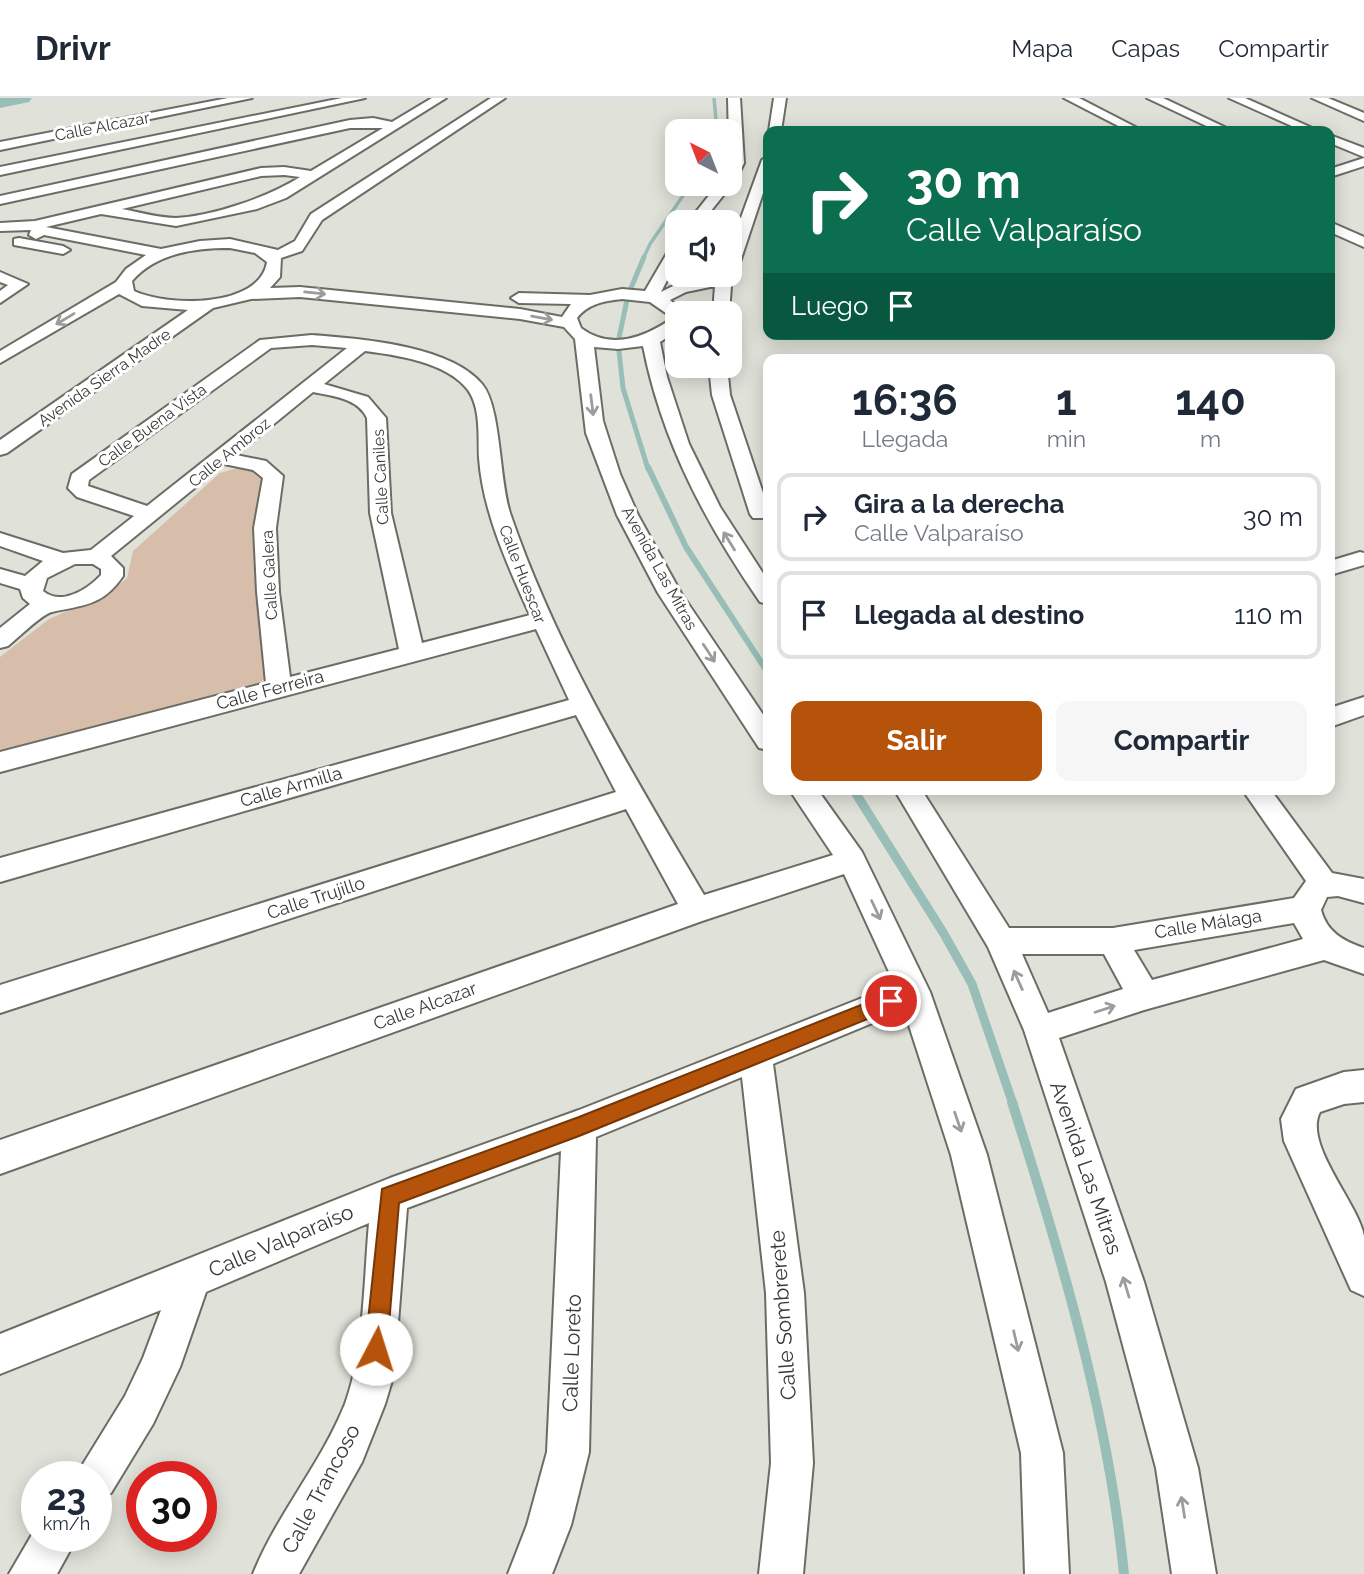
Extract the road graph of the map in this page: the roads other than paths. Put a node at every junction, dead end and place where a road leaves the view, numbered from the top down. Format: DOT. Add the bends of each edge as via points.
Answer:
graph roads {
  1 [pos="246,98"];
  2 [pos="359,98"];
  3 [pos="440,98"];
  4 [pos="499,98"];
  5 [pos="734,98"];
  6 [pos="780,98"];
  7 [pos="1070,98"];
  8 [pos="1153,98"];
  9 [pos="1235,98"];
  10 [pos="1318,98"];
  11 [pos="1364,117"];
  12 [pos="735,119"];
  13 [pos="776,126"];
  14 [pos="1127,126"];
  15 [pos="1216,126"];
  16 [pos="1301,126"];
  17 [pos="393,127"];
  18 [pos="1335,140"];
  19 [pos="0,146"];
  20 [pos="1364,153"];
  21 [pos="1364,162"];
  22 [pos="0,171"];
  23 [pos="1335,171"];
  24 [pos="763,174"];
  25 [pos="310,175"];
  26 [pos="716,196"];
  27 [pos="0,200"];
  28 [pos="99,209"];
  29 [pos="704,210"];
  30 [pos="2,223"];
  31 [pos="37,228"];
  32 [pos="1335,228"];
  33 [pos="742,231"];
  34 [pos="19,243"];
  35 [pos="1364,243"];
  36 [pos="1,244"];
  37 [pos="136,251"];
  38 [pos="162,254"];
  39 [pos="273,264"];
  40 [pos="124,272"];
  41 [pos="665,275"];
  42 [pos="0,277"];
  43 [pos="684,287"];
  44 [pos="247,294"];
  45 [pos="0,298"];
  46 [pos="655,298"];
  47 [pos="590,300"];
  48 [pos="665,303"];
  49 [pos="207,305"];
  50 [pos="576,330"];
  51 [pos="665,334"];
  52 [pos="302,337"];
  53 [pos="651,341"];
  54 [pos="360,346"];
  55 [pos="0,358"];
  56 [pos="719,378"];
  57 [pos="310,386"];
  58 [pos="0,450"];
  59 [pos="223,458"];
  60 [pos="150,514"];
  61 [pos="760,514"];
  62 [pos="0,539"];
  63 [pos="96,557"];
  64 [pos="1360,559"];
  65 [pos="62,560"];
  66 [pos="1335,566"];
  67 [pos="0,576"];
  68 [pos="31,585"];
  69 [pos="763,589"];
  70 [pos="46,603"];
  71 [pos="540,620"];
  72 [pos="0,640"];
  73 [pos="412,652"];
  74 [pos="279,687"];
  75 [pos="581,705"];
  76 [pos="1346,712"];
  77 [pos="1364,731"];
  78 [pos="763,733"];
  79 [pos="0,762"];
  80 [pos="806,795"];
  81 [pos="911,795"];
  82 [pos="1259,795"];
  83 [pos="632,797"];
  84 [pos="852,860"];
  85 [pos="0,870"];
  86 [pos="1325,885"];
  87 [pos="1364,891"];
  88 [pos="1304,909"];
  89 [pos="696,910"];
  90 [pos="1113,941"];
  91 [pos="1001,942"];
  92 [pos="1327,946"];
  93 [pos="1364,961"];
  94 [pos="914,992"];
  95 [pos="1144,996"];
  96 [pos="0,999"];
  97 [pos="1040,1030"];
  98 [pos="756,1057"];
  99 [pos="1364,1086"];
  100 [pos="579,1127"];
  101 [pos="0,1157"];
  102 [pos="390,1196"];
  103 [pos="1364,1277"];
  104 [pos="191,1279"];
  105 [pos="0,1354"];
  106 [pos="107,1461"];
  107 [pos="45,1552"];
  108 [pos="31,1574"];
  109 [pos="275,1574"];
  110 [pos="530,1574"];
  111 [pos="781,1574"];
  112 [pos="1047,1574"];
  113 [pos="1194,1574"];
  1 -- 19 [label="street, Calle Alcazar"];
  2 -- 22 [label="street"];
  3 -- 17 [label="street"];
  4 -- 39 [label="street" via="316,217 304,244"];
  5 -- 12 [label="street"];
  6 -- 13 [label="street"];
  7 -- 14 [label="street"];
  8 -- 15 [label="street"];
  9 -- 16 [label="street"];
  10 -- 11 [label="street"];
  17 -- 25 [label="street"];
  17 -- 27 [label="street" via="373,122 350,124"];
  18 -- 20 [label="street"];
  21 -- 23 [label="street"];
  24 -- 33 [label="street"];
  25 -- 28 [label="street" via="261,172"];
  25 -- 28 [label="street" via="268,201 191,220 158,220"];
  26 -- 29 [label="street"];
  28 -- 31 [label="street"];
  30 -- 31 [label="street"];
  31 -- 34 [label="street" via="34,237"];
  31 -- 37 [label="street"];
  32 -- 35 [label="street"];
  34 -- 36 [label="street"];
  34 -- 40 [label="street"];
  37 -- 38 [label="street"];
  37 -- 40 [label="street"];
  38 -- 39 [label="street" via="226,244 258,249"];
  38 -- 40 [label="street"];
  39 -- 44 [label="street" via="265,283"];
  39 -- 47 [label="street" via="530,299"];
  40 -- 49 [label="street" via="133,299 151,305"];
  40 -- 55 [label="street, one-way"];
  41 -- 46 [label="street"];
  42 -- 45 [label="street" via="20,284"];
  43 -- 46 [label="street"];
  44 -- 49 [label="street"];
  44 -- 50 [label="street, one-way" via="300,292 520,314"];
  46 -- 47 [label="street" via="620,294"];
  46 -- 48 [label="street"];
  47 -- 50 [label="street" via="575,308"];
  49 -- 58 [label="street, Avenida Sierra Madre"];
  50 -- 53 [label="street" via="616,345"];
  50 -- 78 [label="street, Avenida Las Mitras, one-way" via="589,359 595,431 634,528 681,610"];
  51 -- 53 [label="street"];
  52 -- 54 [label="street, Calle Huescar"];
  52 -- 60 [label="street, Calle Buena Vista" via="260,347 79,478 78,488 83,493"];
  69 -- 53 [label="street, one-way" via="703,498 677,439"];
  54 -- 57 [label="street, Calle Ambroz"];
  54 -- 71 [label="street, Calle Huescar" via="423,357 476,387 499,513"];
  56 -- 61 [label="street"];
  57 -- 59 [label="street, Calle Ambroz"];
  57 -- 73 [label="street, Calle Caniles" via="349,396 374,412 383,539"];
  59 -- 60 [label="street, Calle Ambroz"];
  59 -- 74 [label="street, Calle Galera" via="259,465 273,475 265,528"];
  60 -- 63 [label="street, Calle Ambroz"];
  62 -- 65 [label="street"];
  63 -- 65 [label="street"];
  63 -- 70 [label="street" via="112,568 105,586 78,601"];
  64 -- 66 [label="street"];
  65 -- 68 [label="street" via="42,571"];
  67 -- 68 [label="street"];
  68 -- 70 [label="street" via="31,593"];
  70 -- 72 [label="street"];
  71 -- 73 [label="street, Calle Ferreira"];
  71 -- 75 [label="street, Calle Huescar"];
  73 -- 74 [label="street, Calle Ferreira"];
  74 -- 79 [label="street, Calle Ferreira"];
  75 -- 83 [label="street, Calle Huescar"];
  75 -- 85 [label="street, Calle Armilla"];
  76 -- 77 [label="street"];
  80 -- 84 [label="street"];
  81 -- 91 [label="street, Avenida Las Mitras"];
  82 -- 86 [label="street"];
  83 -- 89 [label="street, Calle Huescar"];
  83 -- 96 [label="street, Calle Trujillo"];
  84 -- 89 [label="street, Calle Alcazar"];
  84 -- 94 [label="street, one-way"];
  86 -- 87 [label="street"];
  86 -- 88 [label="street" via="1313,890"];
  88 -- 90 [label="street, Calle Málaga"];
  88 -- 92 [label="street" via="1311,928"];
  89 -- 101 [label="street, Calle Alcazar"];
  90 -- 91 [label="street, Calle Málaga"];
  90 -- 95 [label="street"];
  97 -- 91 [label="street, Avenida Las Mitras, one-way"];
  92 -- 93 [label="street"];
  92 -- 95 [label="street"];
  94 -- 98 [label="street, Calle Valparaíso"];
  94 -- 112 [label="street, one-way" via="969,1154 1042,1452"];
  97 -- 95 [label="street, one-way"];
  113 -- 97 [label="street, Avenida Las Mitras, one-way" via="1177,1468 1125,1282"];
  98 -- 100 [label="street, Calle Valparaíso"];
  98 -- 111 [label="street, Calle Sombrerete" via="785,1293 792,1463"];
  99 -- 103 [label="street" via="1308,1100 1298,1119 1301,1141"];
  100 -- 102 [label="street, Calle Valparaíso"];
  100 -- 110 [label="street, Calle Loreto" via="568,1452 549,1525"];
  102 -- 104 [label="street, Calle Valparaíso"];
  102 -- 109 [label="street, Calle Trancoso" via="374,1374 368,1394 347,1447"];
  104 -- 105 [label="street, Calle Valparaíso"];
  104 -- 106 [label="street" via="160,1367"];
  107 -- 108 [label="street"];
}
